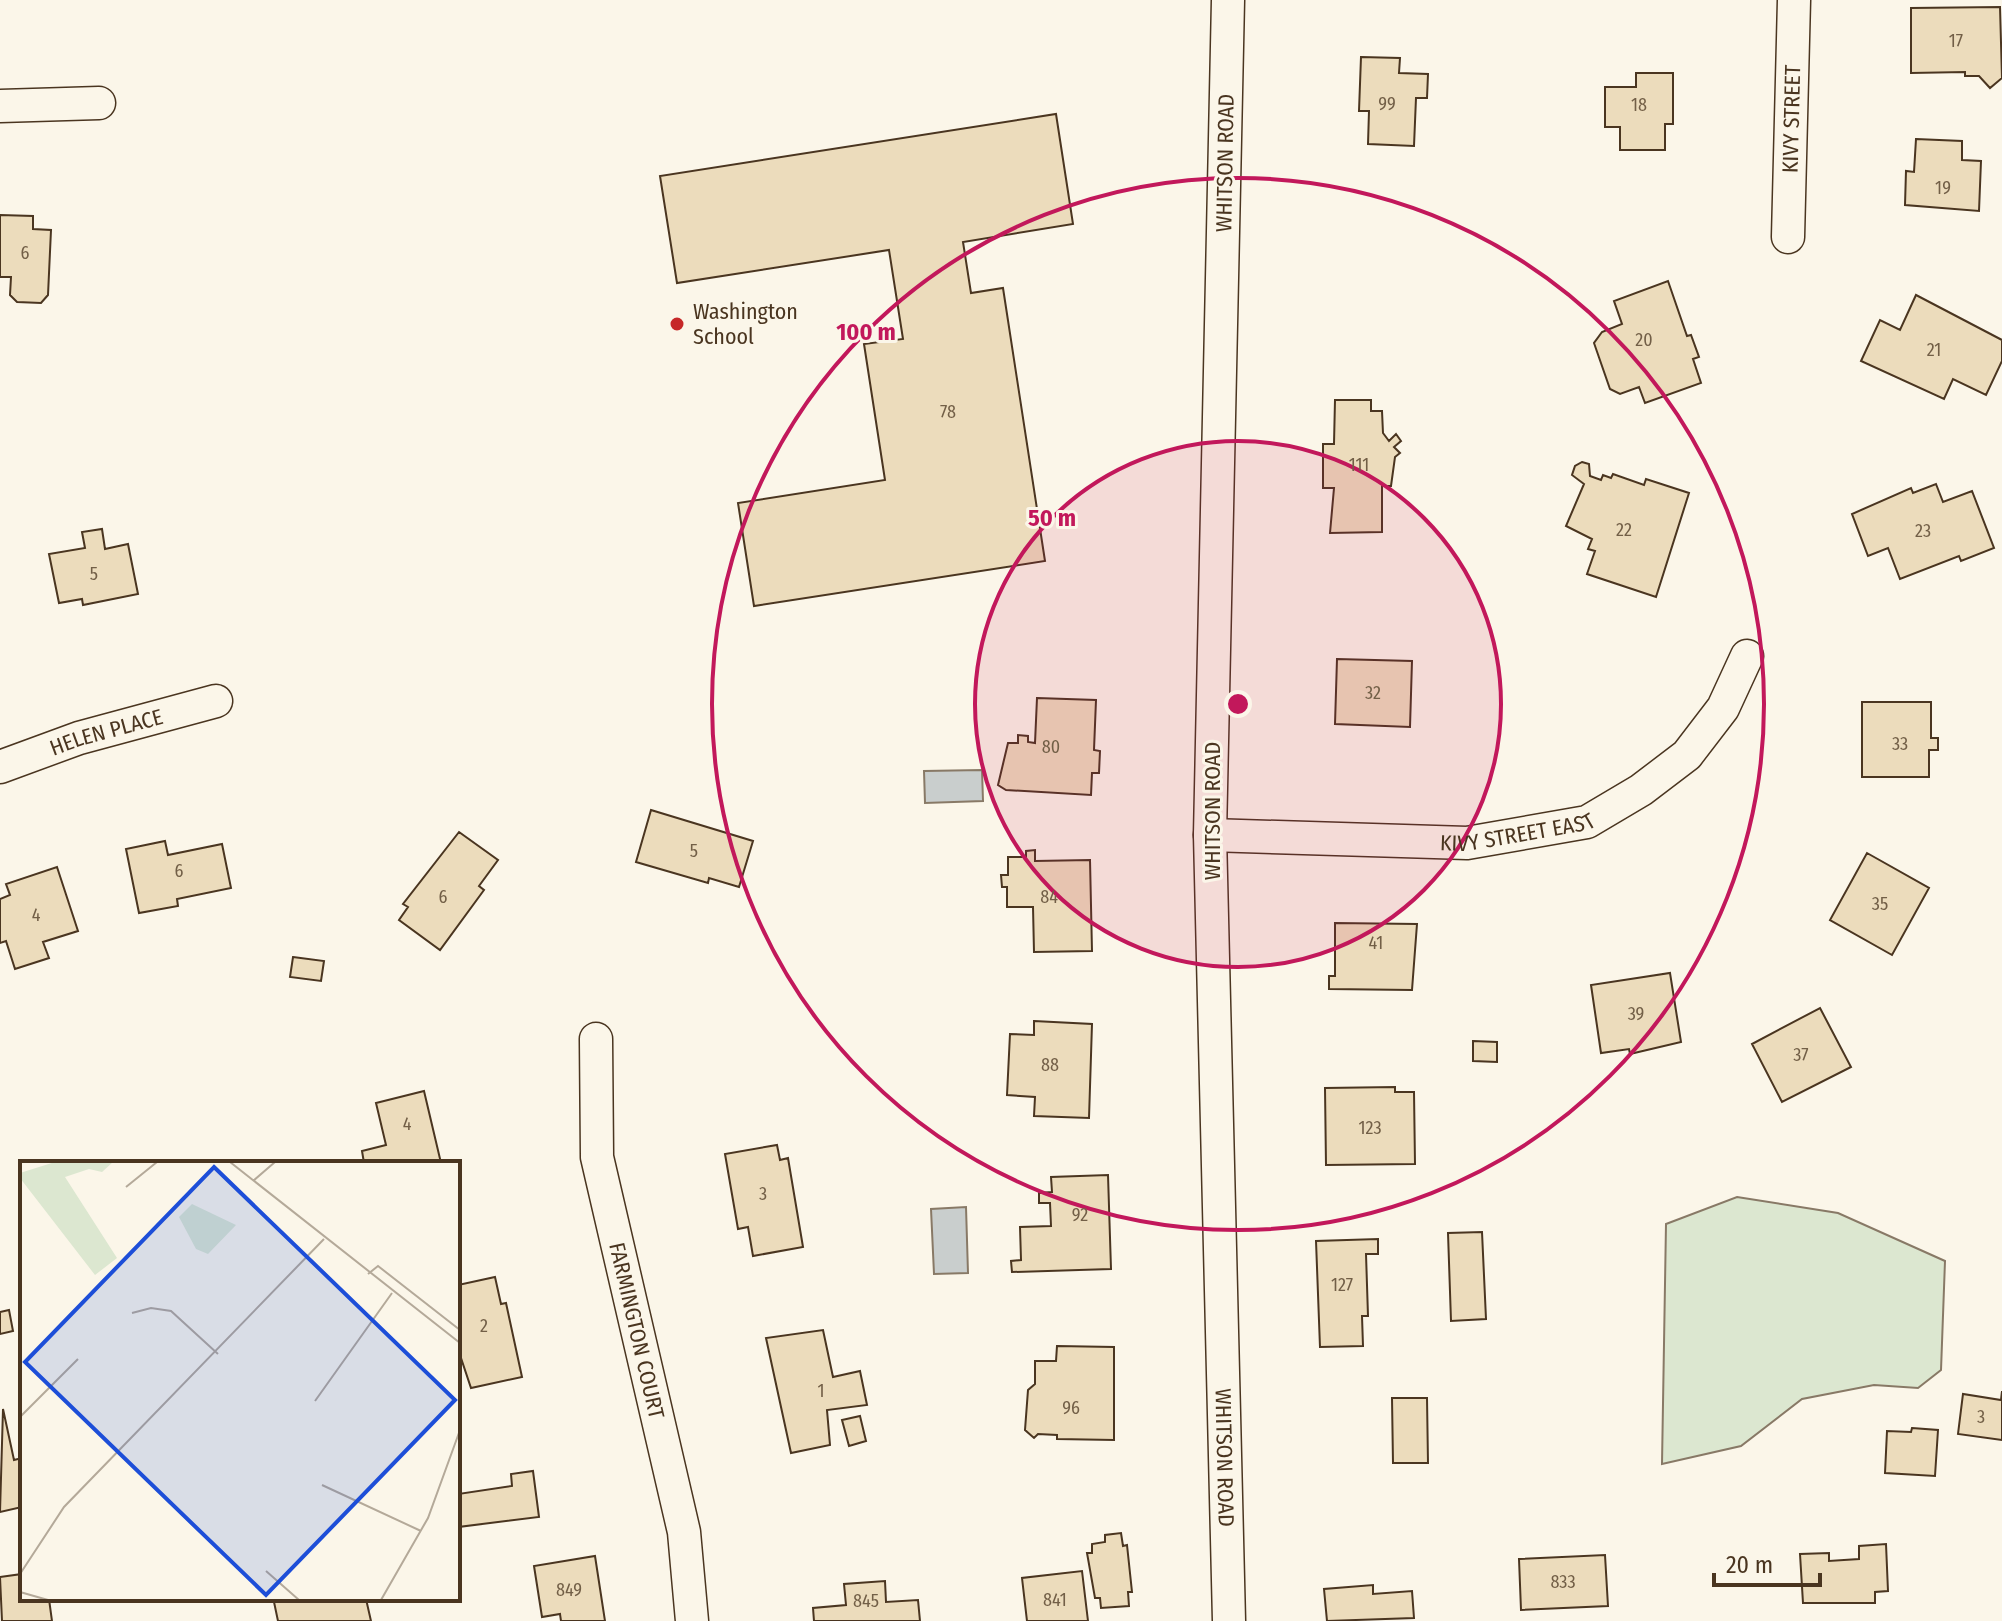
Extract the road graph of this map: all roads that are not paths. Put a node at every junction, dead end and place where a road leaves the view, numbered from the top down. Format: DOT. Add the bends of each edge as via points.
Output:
graph roads {
  1 [pos="1228,0"];
  2 [pos="1794,0"];
  3 [pos="99,103"];
  4 [pos="0,106"];
  5 [pos="1788,237"];
  6 [pos="1747,656"];
  7 [pos="216,701"];
  8 [pos="0,767"];
  9 [pos="1210,835"];
  10 [pos="596,1039"];
  11 [pos="692,1621"];
  12 [pos="1229,1621"];
  1 -- 9 [label="street, WHITSON ROAD"];
  2 -- 5 [label="street, KIVY STREET"];
  3 -- 4 [label="street"];
  6 -- 9 [label="street, KIVY STREET EAST" via="1723,708 1687,755 1587,822 1467,843"];
  7 -- 8 [label="street, HELEN PLACE" via="79,738"];
  9 -- 12 [label="street, WHITSON ROAD"];
  10 -- 11 [label="street, FARMINGTON COURT" via="597,1157 684,1532"];
}
